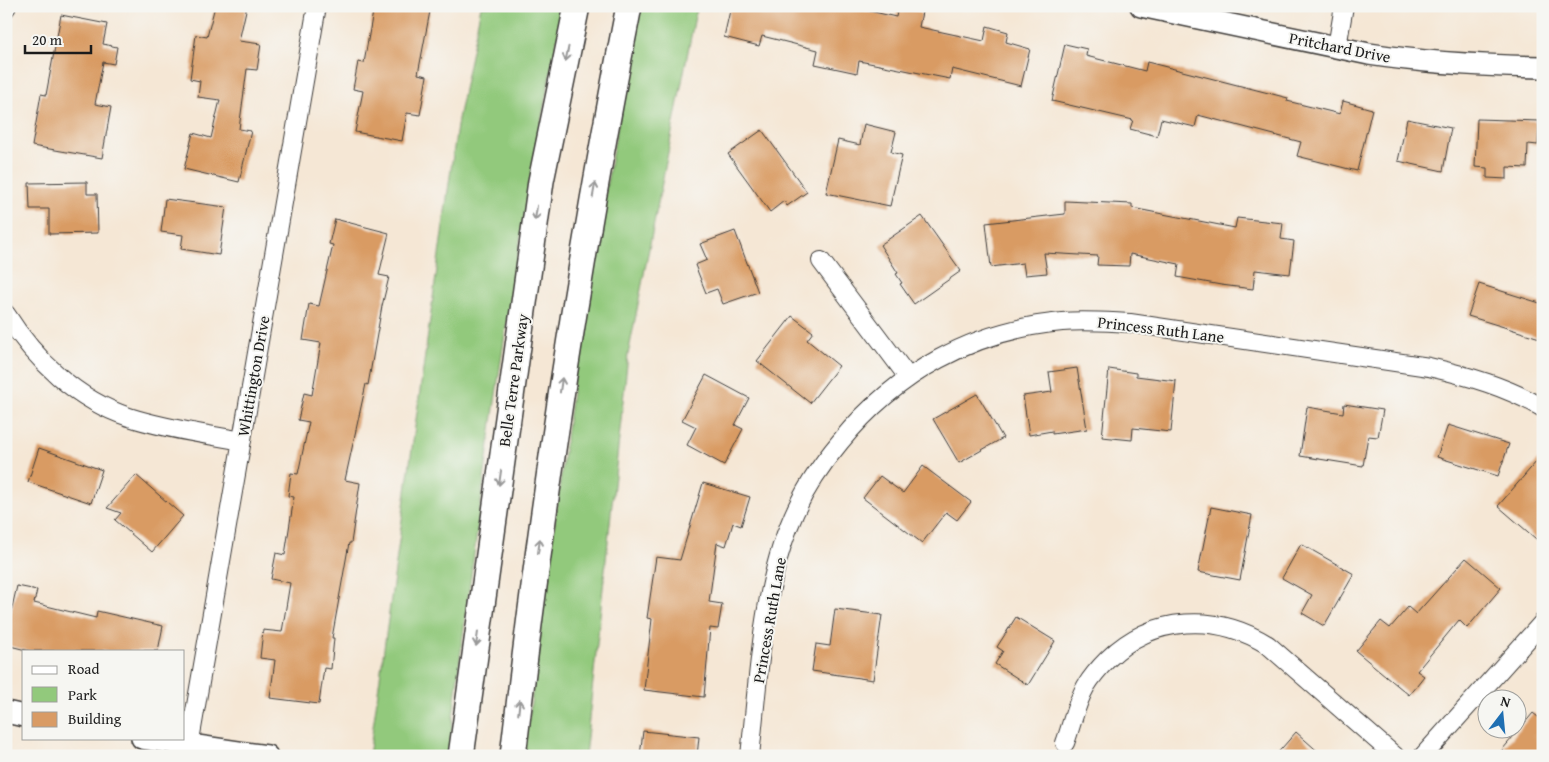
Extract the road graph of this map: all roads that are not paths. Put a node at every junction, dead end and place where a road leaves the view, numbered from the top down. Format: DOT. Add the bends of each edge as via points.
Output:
graph roads {
  1 [pos="317,6"];
  2 [pos="577,6"];
  3 [pos="629,6"];
  4 [pos="1141,6"];
  5 [pos="1344,6"];
  6 [pos="1336,48"];
  7 [pos="1543,67"];
  8 [pos="821,261"];
  9 [pos="6,314"];
  10 [pos="908,377"];
  11 [pos="1543,408"];
  12 [pos="242,441"];
  13 [pos="1543,622"];
  14 [pos="6,712"];
  15 [pos="22,716"];
  16 [pos="154,740"];
  17 [pos="1065,743"];
  18 [pos="189,746"];
  19 [pos="267,756"];
  20 [pos="461,756"];
  21 [pos="513,756"];
  22 [pos="750,756"];
  23 [pos="1395,756"];
  24 [pos="1423,756"];
  1 -- 12 [label="street, Whittington Drive"];
  2 -- 20 [label="main road, Belle Terre Parkway, one-way" via="541,181"];
  21 -- 3 [label="main road, one-way" via="563,375 604,130"];
  4 -- 6 [label="street, Pritchard Drive"];
  5 -- 6 [label="street"];
  6 -- 7 [label="street, Pritchard Drive" via="1421,61"];
  8 -- 10 [label="street"];
  9 -- 12 [label="street" via="25,342 52,371 98,403 142,421"];
  10 -- 11 [label="street, Princess Ruth Lane" via="953,352 997,335 1054,323 1104,321 1429,367 1498,386"];
  10 -- 22 [label="street, Princess Ruth Lane" via="872,406 834,448 810,484 789,526 770,600"];
  12 -- 18 [label="street, Whittington Drive"];
  13 -- 24 [label="street"];
  14 -- 15 [label="street"];
  16 -- 18 [label="street"];
  17 -- 23 [label="street" via="1086,686 1114,653 1154,630 1204,622 1232,628 1268,645"];
  18 -- 19 [label="street"];
}
